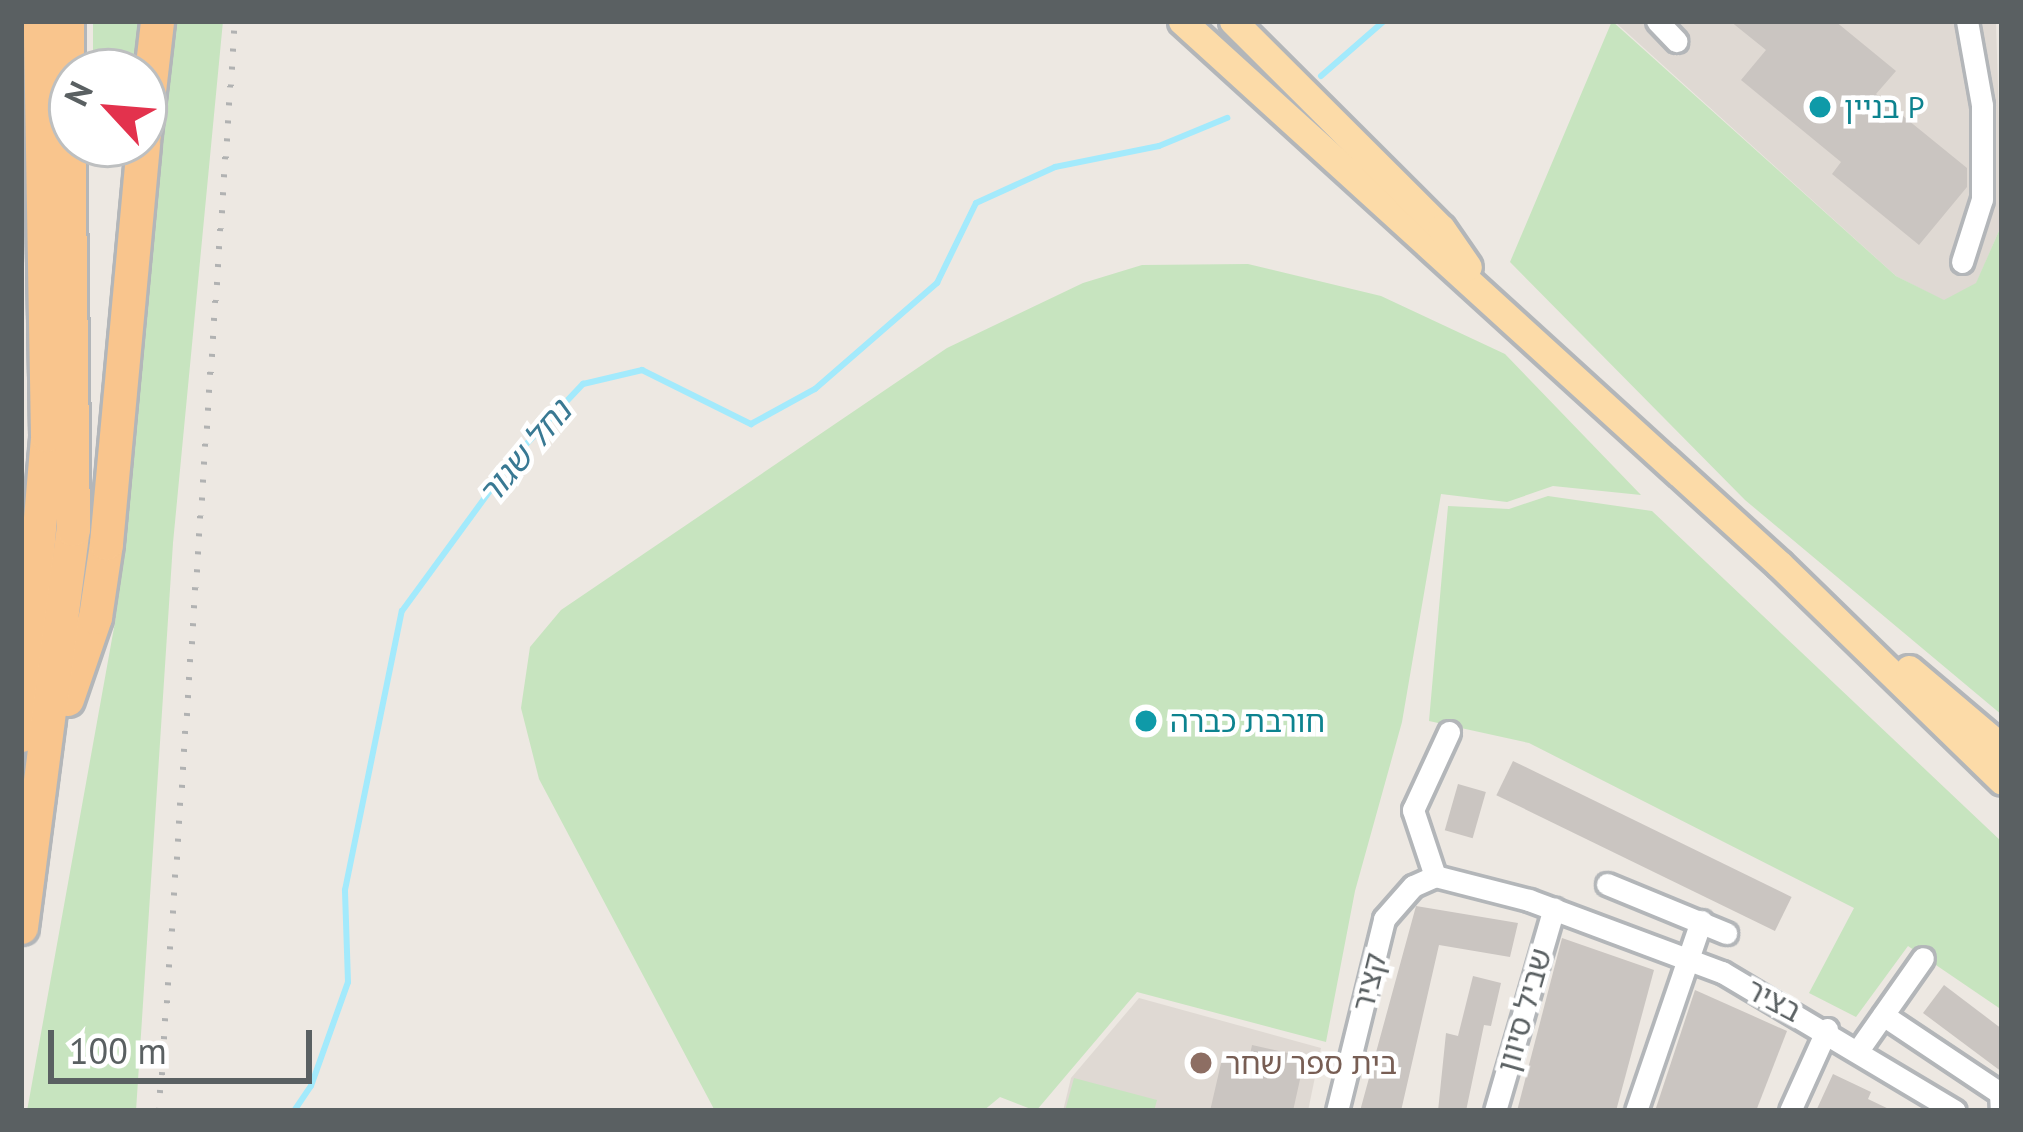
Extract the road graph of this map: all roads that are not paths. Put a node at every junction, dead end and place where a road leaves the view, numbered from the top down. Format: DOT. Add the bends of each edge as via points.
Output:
graph roads {
  1 [pos="40,21"];
  2 [pos="67,21"];
  3 [pos="1182,21"];
  4 [pos="1233,21"];
  5 [pos="1657,21"];
  6 [pos="1966,21"];
  7 [pos="1676,41"];
  8 [pos="141,168"];
  9 [pos="1962,262"];
  10 [pos="1499,309"];
  11 [pos="1779,564"];
  12 [pos="1449,732"];
  13 [pos="21,735"];
  14 [pos="2002,748"];
  15 [pos="46,763"];
  16 [pos="2002,782"];
  17 [pos="1435,876"];
  18 [pos="1607,884"];
  19 [pos="1554,908"];
  20 [pos="1701,921"];
  21 [pos="21,926"];
  22 [pos="1726,933"];
  23 [pos="1685,957"];
  24 [pos="1923,958"];
  25 [pos="1883,1015"];
  26 [pos="1826,1029"];
  27 [pos="1858,1049"];
  28 [pos="2001,1102"];
  29 [pos="1953,1110"];
  30 [pos="1337,1111"];
  31 [pos="1495,1111"];
  32 [pos="1636,1111"];
  33 [pos="1790,1111"];
  1 -- 13 [label="highway" via="47,435"];
  2 -- 15 [label="highway" via="73,530"];
  3 -- 10 [label="main road"];
  4 -- 10 [label="main road" via="1441,228"];
  5 -- 7 [label="street"];
  6 -- 9 [label="street" via="1982,105 1982,200"];
  8 -- 15 [label="highway" via="95,617"];
  10 -- 11 [label="main road"];
  11 -- 14 [label="main road"];
  11 -- 16 [label="main road"];
  12 -- 17 [label="street" via="1413,810"];
  15 -- 21 [label="highway"];
  17 -- 19 [label="street"];
  17 -- 30 [label="street, קציר" via="1412,886 1384,919"];
  18 -- 20 [label="street"];
  19 -- 23 [label="street, בציר"];
  19 -- 31 [label="street, שביל סיוון"];
  20 -- 22 [label="street"];
  20 -- 23 [label="street"];
  23 -- 26 [label="street, בציר"];
  23 -- 32 [label="street"];
  24 -- 25 [label="street"];
  25 -- 27 [label="street"];
  25 -- 28 [label="street"];
  26 -- 27 [label="street, בציר"];
  26 -- 33 [label="street"];
  27 -- 29 [label="street, בציר"];
}
